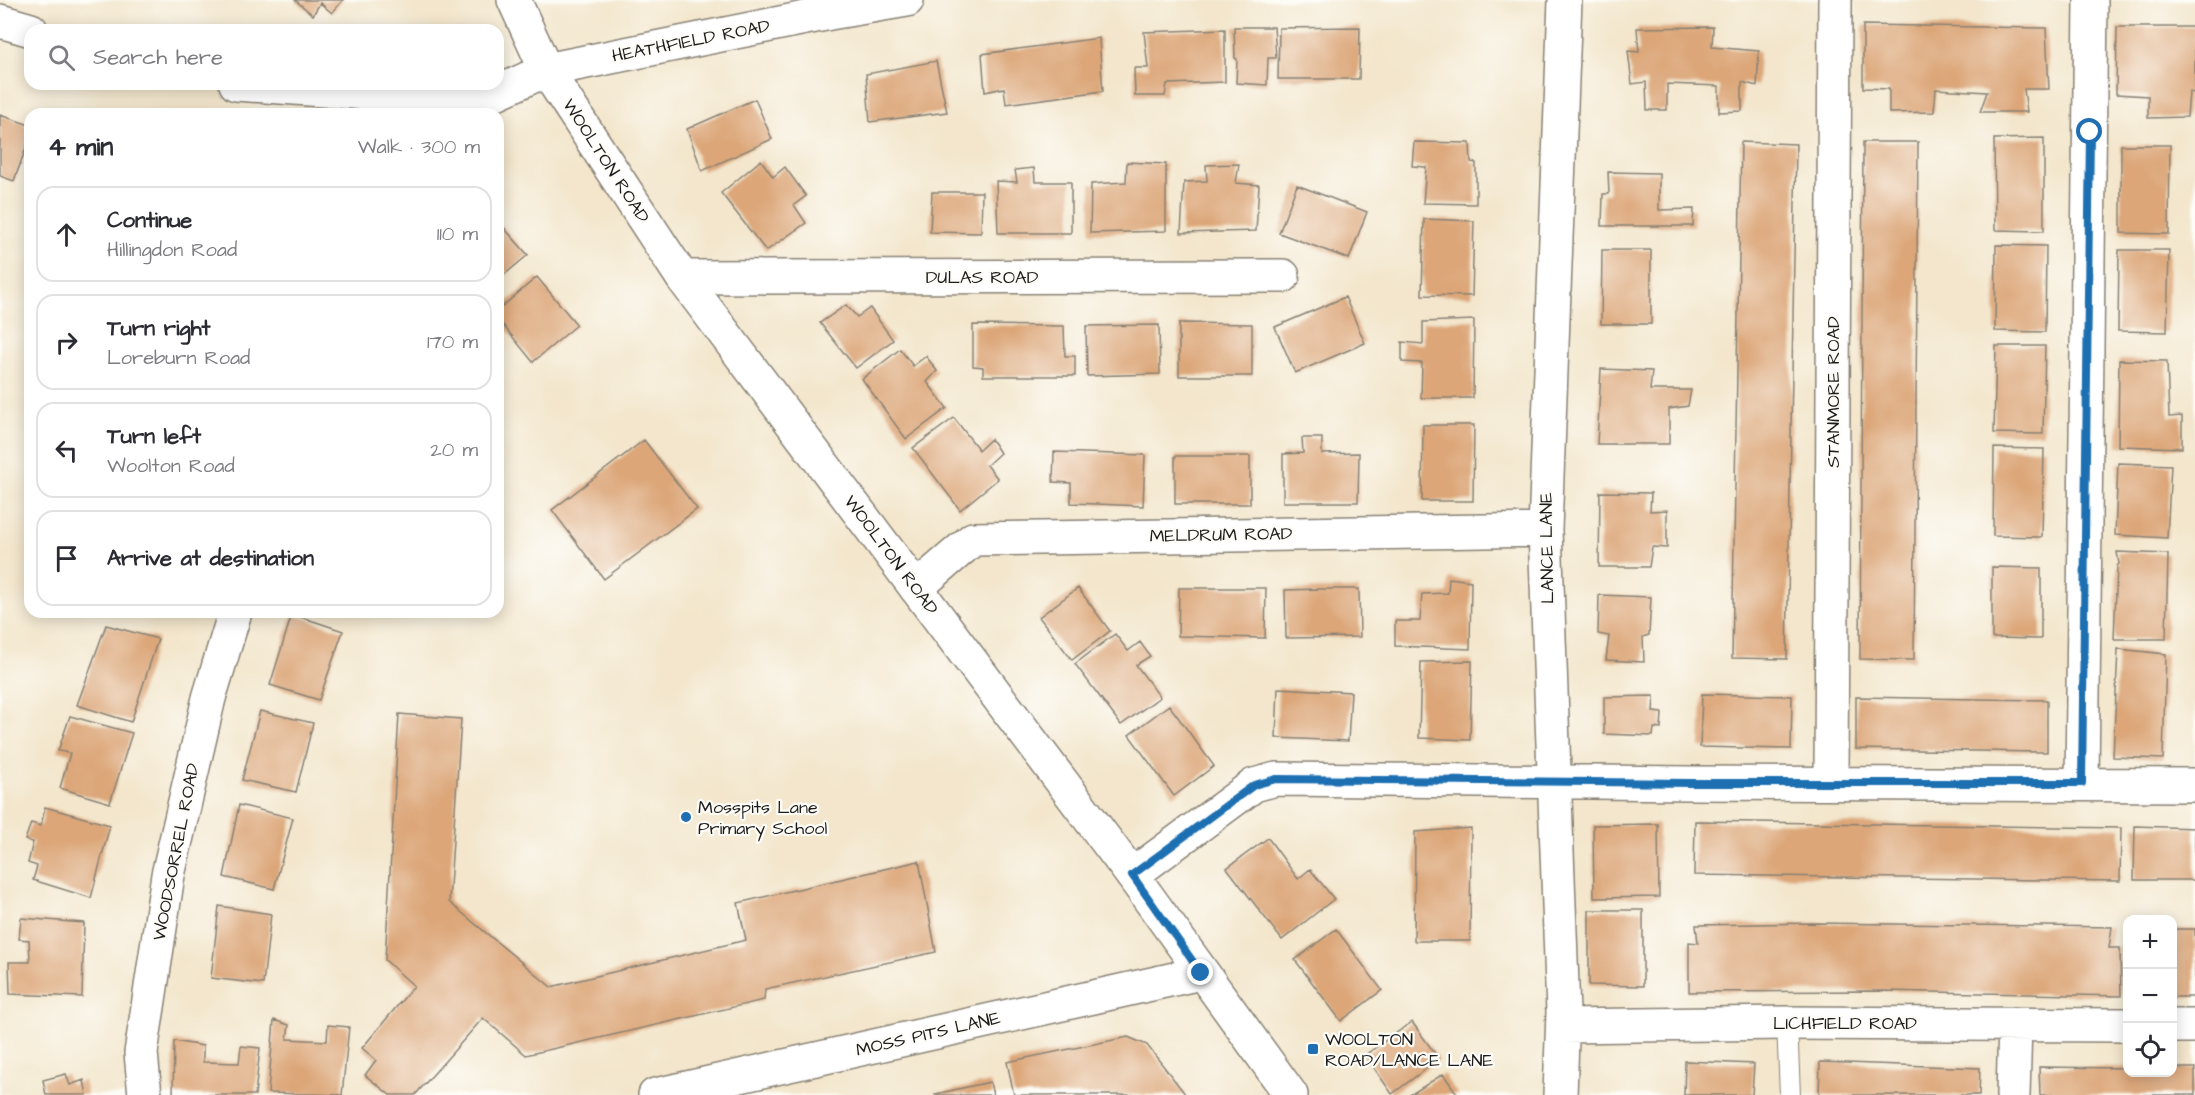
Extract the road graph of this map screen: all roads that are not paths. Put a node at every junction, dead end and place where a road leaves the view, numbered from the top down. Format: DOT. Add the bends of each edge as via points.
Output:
graph roads {
  1 [pos="514,0"];
  2 [pos="907,0"];
  3 [pos="1565,0"];
  4 [pos="1835,0"];
  5 [pos="2091,0"];
  6 [pos="0,21"];
  7 [pos="24,28"];
  8 [pos="546,70"];
  9 [pos="296,90"];
  10 [pos="475,108"];
  11 [pos="1282,276"];
  12 [pos="682,277"];
  13 [pos="1545,530"];
  14 [pos="916,588"];
  15 [pos="233,618"];
  16 [pos="1555,782"];
  17 [pos="1831,783"];
  18 [pos="2082,783"];
  19 [pos="2195,784"];
  20 [pos="1132,875"];
  21 [pos="1201,973"];
  22 [pos="1787,1023"];
  23 [pos="2015,1024"];
  24 [pos="2123,1025"];
  25 [pos="1563,1026"];
  26 [pos="2177,1026"];
  27 [pos="2195,1026"];
  28 [pos="145,1095"];
  29 [pos="656,1095"];
  30 [pos="1291,1095"];
  31 [pos="1560,1095"];
  32 [pos="1790,1095"];
  33 [pos="2013,1095"];
  1 -- 8 [label="street, WOOLTON ROAD"];
  2 -- 8 [label="street, HEATHFIELD ROAD"];
  3 -- 13 [label="street, LANCE LANE"];
  4 -- 17 [label="street, STANMORE ROAD"];
  5 -- 18 [label="street"];
  6 -- 7 [label="street"];
  8 -- 10 [label="street, HEATHFIELD ROAD"];
  8 -- 12 [label="street, WOOLTON ROAD"];
  9 -- 10 [label="street"];
  11 -- 12 [label="street, DULAS ROAD"];
  12 -- 14 [label="street, WOOLTON ROAD"];
  13 -- 14 [label="street, MELDRUM ROAD" via="973,539"];
  13 -- 16 [label="street, LANCE LANE"];
  14 -- 20 [label="street, WOOLTON ROAD"];
  15 -- 28 [label="street, WOODSORREL ROAD" via="209,698 168,875 141,1053"];
  16 -- 17 [label="street"];
  16 -- 20 [label="street" via="1276,779 1254,785"];
  16 -- 25 [label="street, LANCE LANE"];
  17 -- 18 [label="street"];
  18 -- 19 [label="street"];
  20 -- 21 [label="street, WOOLTON ROAD"];
  21 -- 29 [label="street, MOSS PITS LANE"];
  21 -- 30 [label="street, WOOLTON ROAD"];
  22 -- 23 [label="street, LICHFIELD ROAD"];
  22 -- 25 [label="street, LICHFIELD ROAD"];
  22 -- 32 [label="lane"];
  23 -- 24 [label="street, LICHFIELD ROAD"];
  23 -- 33 [label="street"];
  25 -- 31 [label="street, LANCE LANE"];
  26 -- 27 [label="street"];
}
